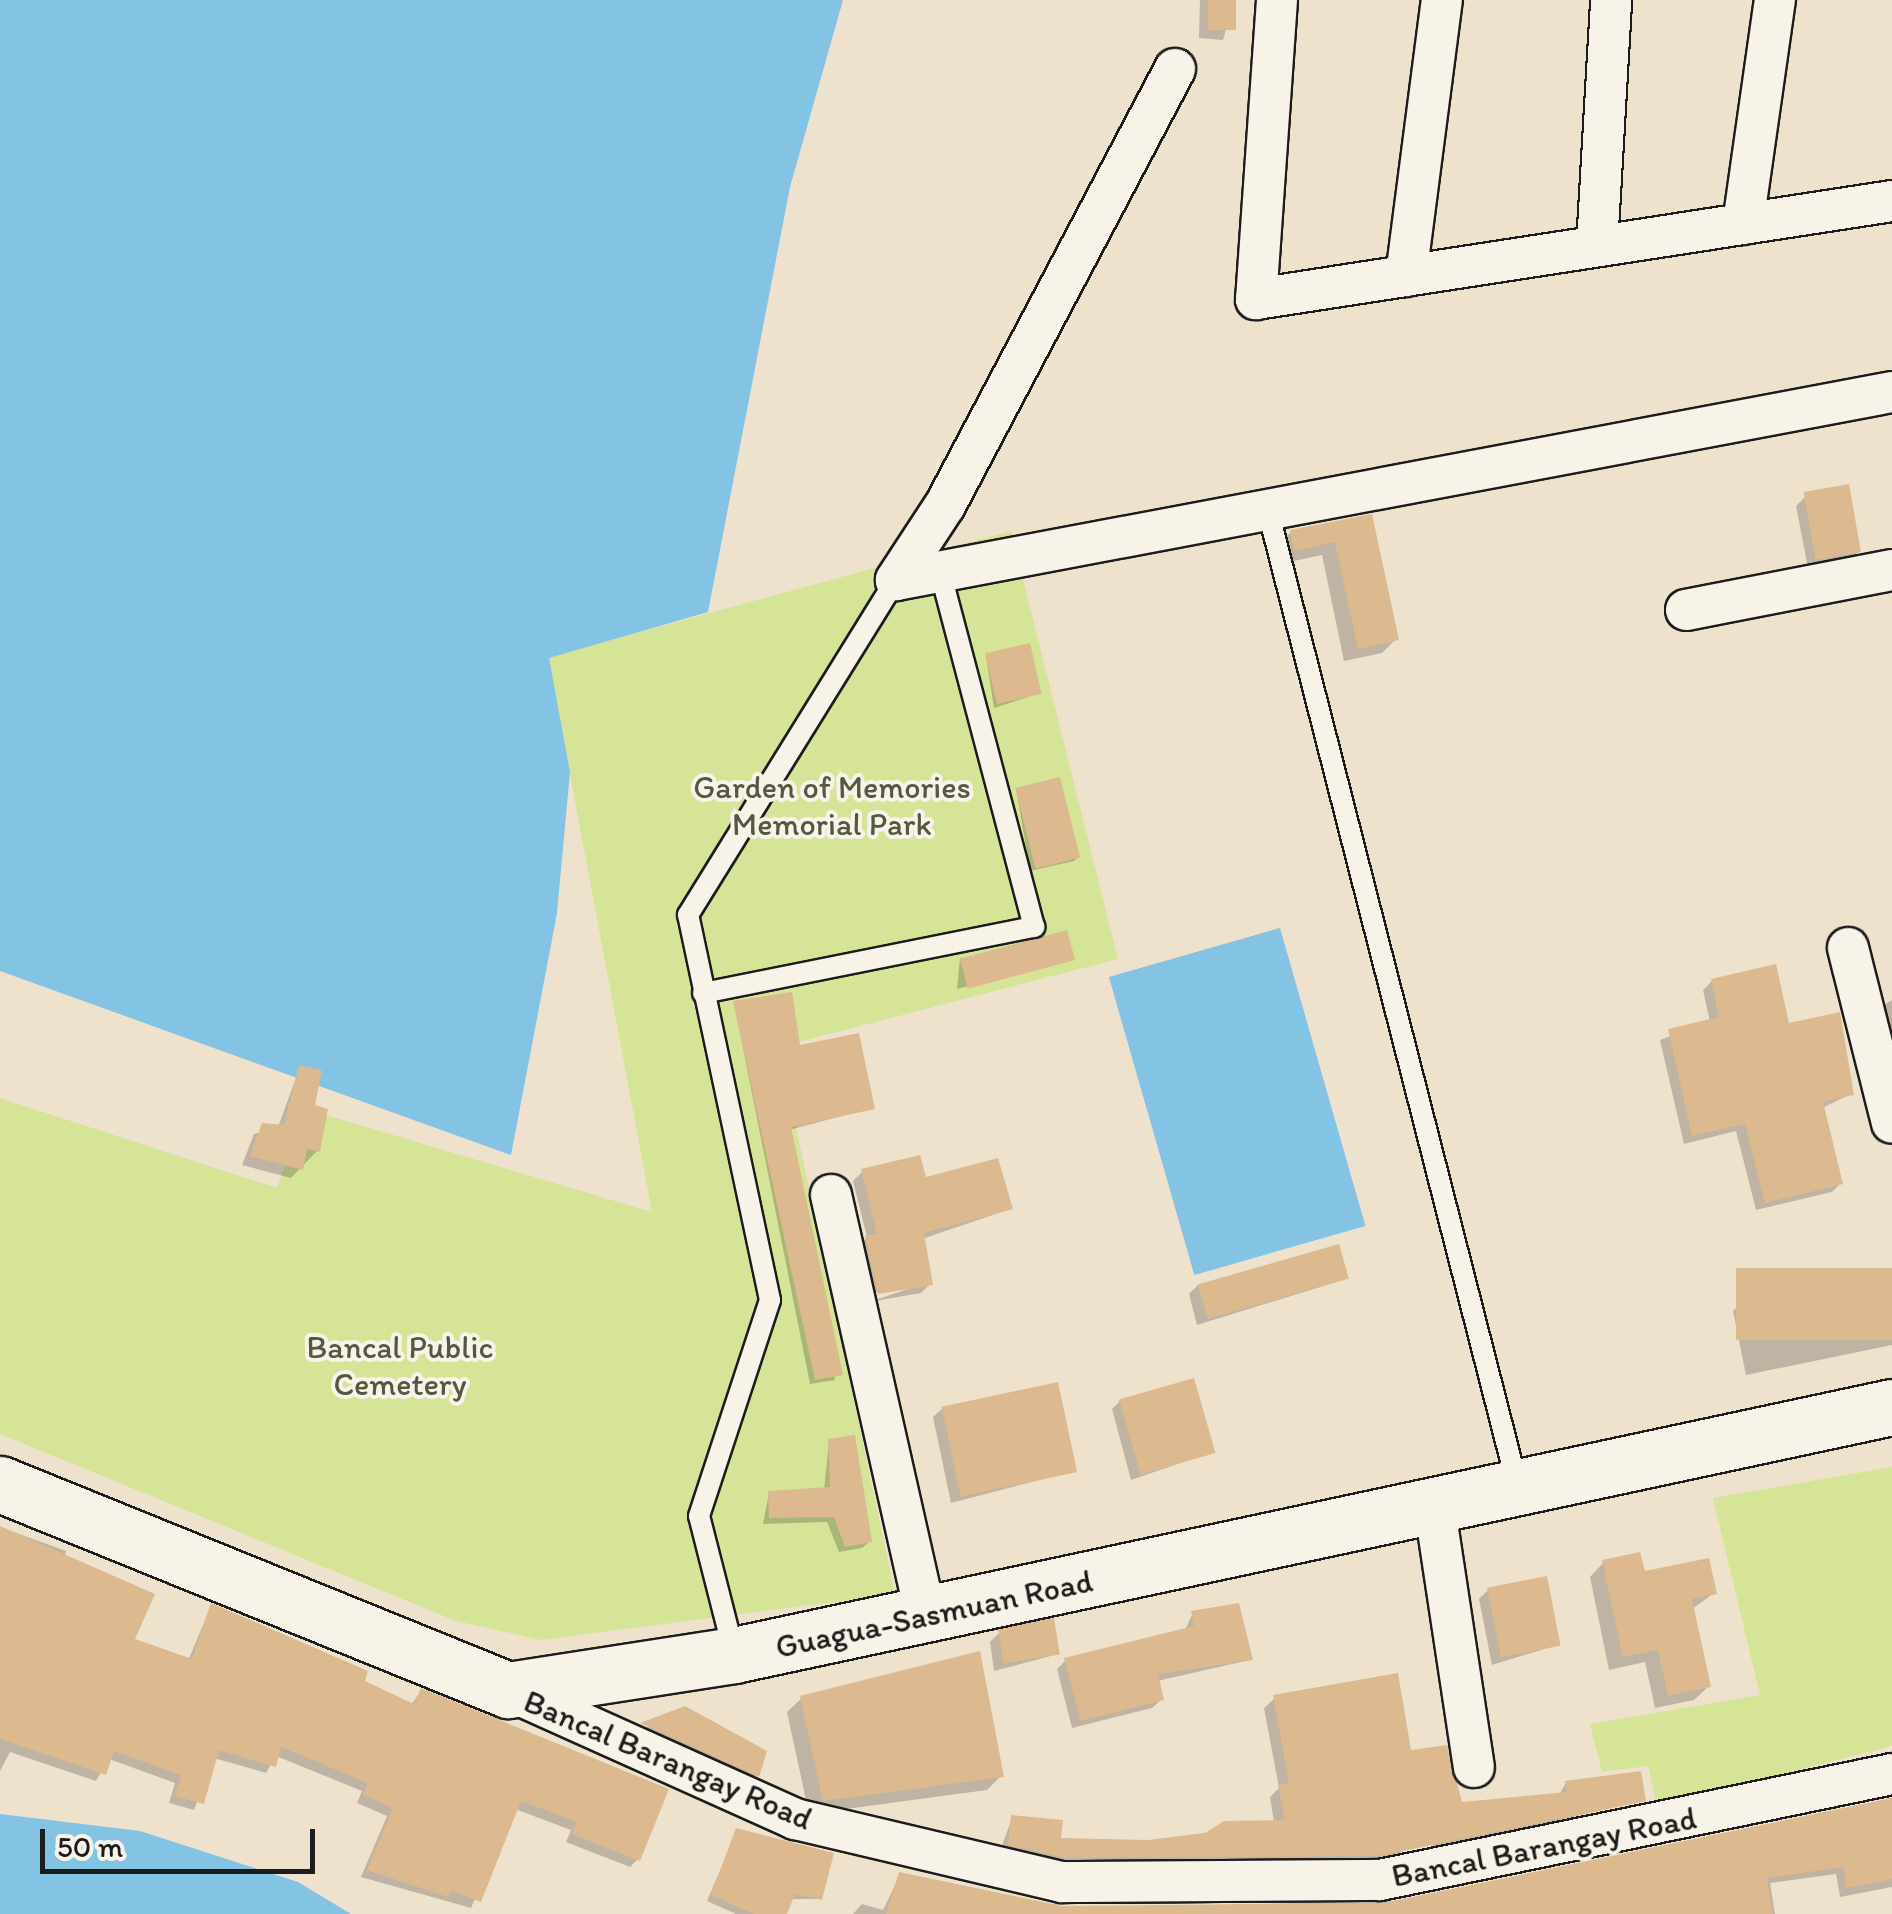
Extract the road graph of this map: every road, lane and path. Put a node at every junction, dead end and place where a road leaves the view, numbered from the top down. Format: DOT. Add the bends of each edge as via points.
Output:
graph roads {
  1 [pos="1277,0"];
  2 [pos="1442,0"];
  3 [pos="1611,0"];
  4 [pos="1775,0"];
  5 [pos="1176,69"];
  6 [pos="1892,201"];
  7 [pos="1743,224"];
  8 [pos="1597,246"];
  9 [pos="1406,276"];
  10 [pos="1892,392"];
  11 [pos="1267,505"];
  12 [pos="1892,570"];
  13 [pos="940,572"];
  14 [pos="896,580"];
  15 [pos="1686,610"];
  16 [pos="1848,948"];
  17 [pos="703,992"];
  18 [pos="1892,1124"];
  19 [pos="831,1195"];
  20 [pos="1892,1407"];
  21 [pos="0,1484"];
  22 [pos="1517,1484"];
  23 [pos="1435,1510"];
  24 [pos="926,1616"];
  25 [pos="734,1655"];
  26 [pos="508,1690"];
  27 [pos="1474,1767"];
  28 [pos="1892,1774"];
  1 -- 9 [label="street" via="1256,299"];
  2 -- 9 [label="street"];
  3 -- 8 [label="street"];
  4 -- 7 [label="street"];
  5 -- 14 [label="street"];
  6 -- 7 [label="street"];
  7 -- 8 [label="street"];
  8 -- 9 [label="street"];
  10 -- 11 [label="street"];
  11 -- 13 [label="street"];
  11 -- 22 [label="lane"];
  12 -- 15 [label="street"];
  13 -- 14 [label="street"];
  13 -- 17 [label="lane" via="1034,927"];
  14 -- 17 [label="lane" via="699,890 688,915"];
  16 -- 18 [label="street"];
  17 -- 25 [label="lane" via="770,1300 699,1516"];
  19 -- 24 [label="street"];
  20 -- 22 [label="main road, Guagua-Sasmuan Road"];
  21 -- 26 [label="main road"];
  22 -- 23 [label="main road, Guagua-Sasmuan Road"];
  23 -- 24 [label="main road, Guagua-Sasmuan Road"];
  23 -- 27 [label="street"];
  24 -- 25 [label="main road, Guagua-Sasmuan Road"];
  25 -- 26 [label="main road, Guagua-Sasmuan Road"];
  26 -- 28 [label="street, Bancal Barangay Road" via="795,1819 1062,1882 1380,1880"];
}
